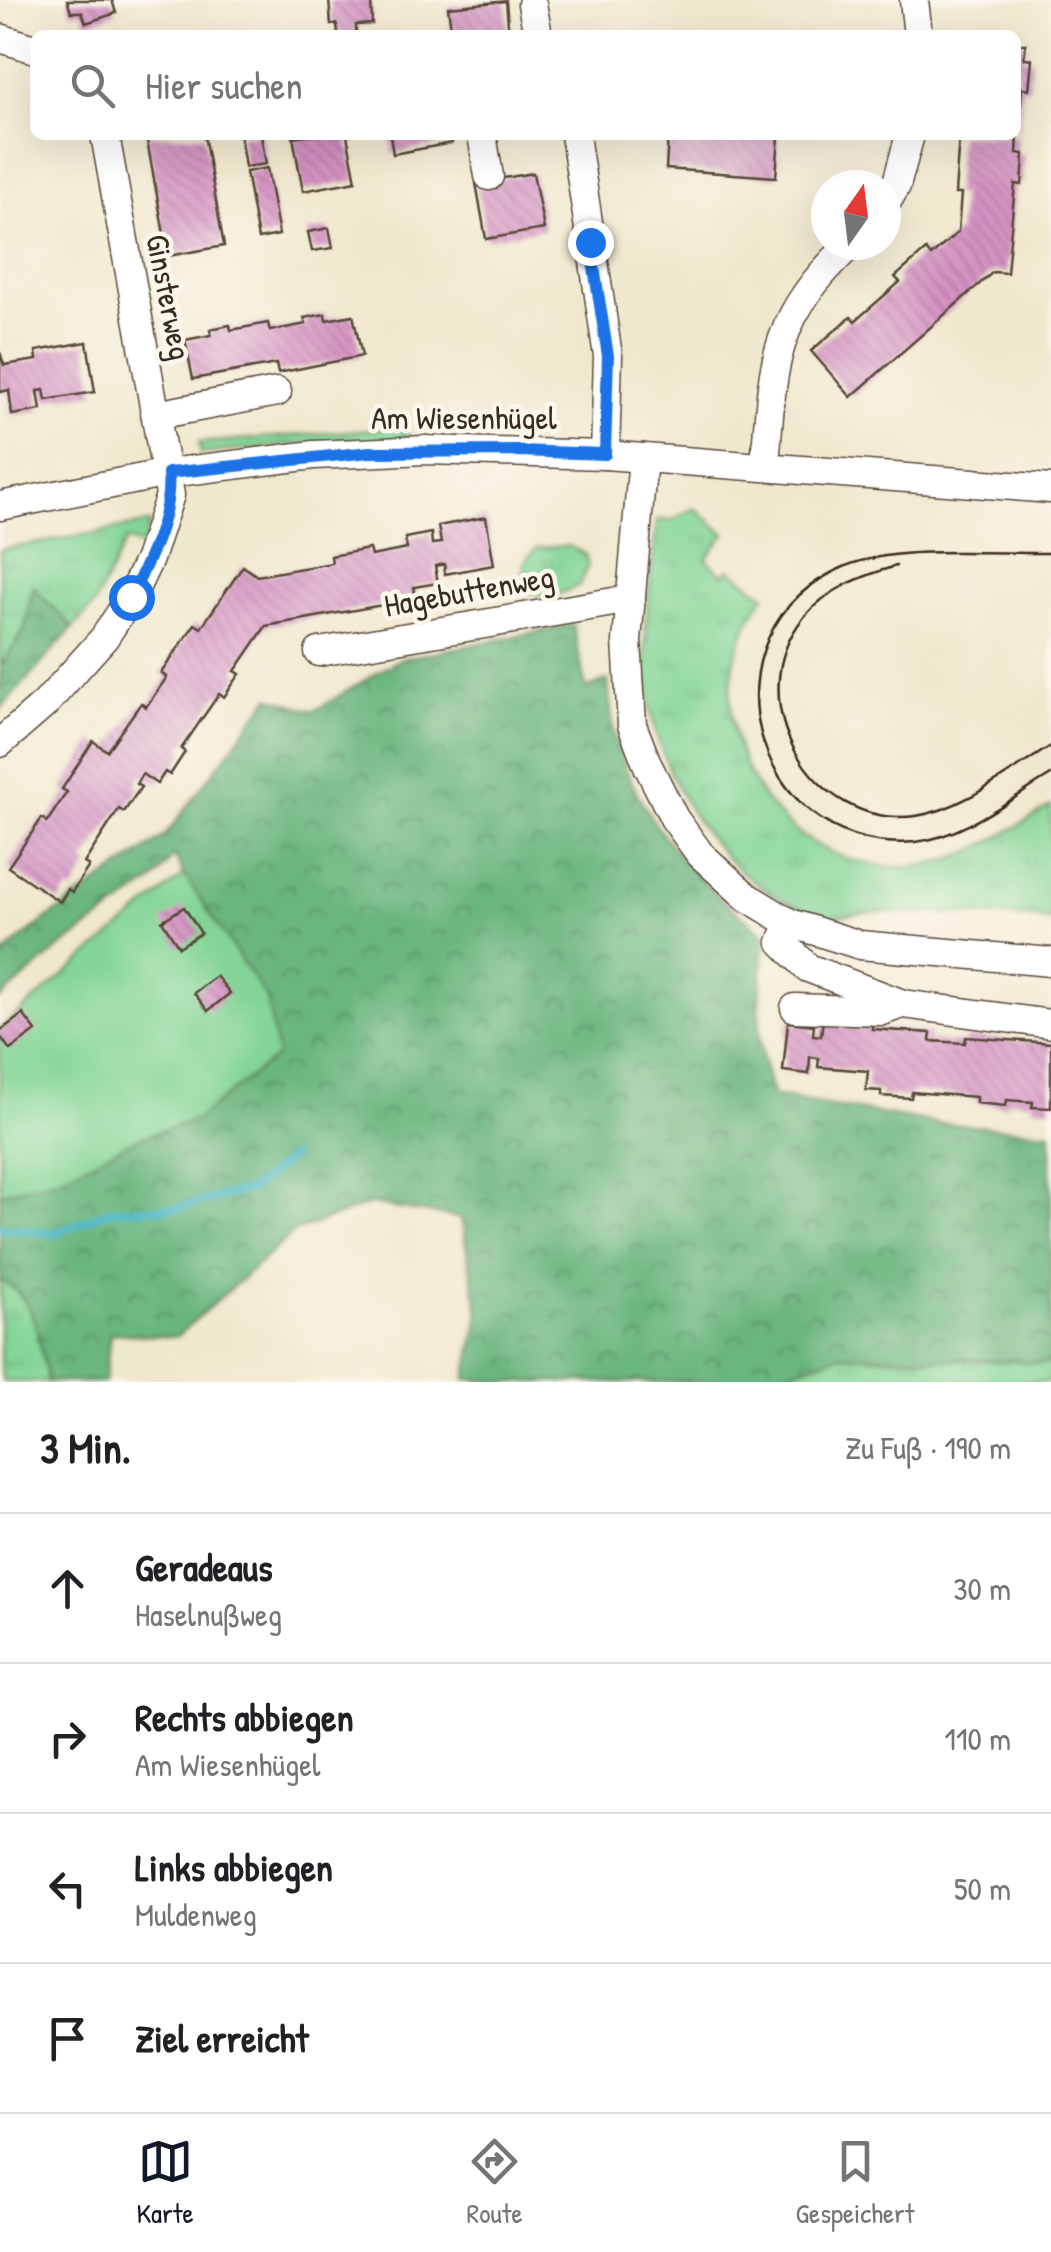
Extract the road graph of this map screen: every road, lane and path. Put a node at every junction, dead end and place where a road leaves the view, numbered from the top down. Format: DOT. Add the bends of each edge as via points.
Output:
graph roads {
  1 [pos="914,0"];
  2 [pos="532,4"];
  3 [pos="537,30"];
  4 [pos="917,30"];
  5 [pos="0,38"];
  6 [pos="30,47"];
  7 [pos="106,140"];
  8 [pos="483,140"];
  9 [pos="576,140"];
  10 [pos="909,140"];
  11 [pos="900,170"];
  12 [pos="490,176"];
  13 [pos="835,260"];
  14 [pos="278,392"];
  15 [pos="156,415"];
  16 [pos="605,454"];
  17 [pos="643,458"];
  18 [pos="766,466"];
  19 [pos="168,473"];
  20 [pos="1051,489"];
  21 [pos="0,506"];
  22 [pos="631,599"];
  23 [pos="319,652"];
  24 [pos="0,743"];
  25 [pos="790,923"];
  26 [pos="1051,962"];
  27 [pos="903,1004"];
  28 [pos="795,1008"];
  29 [pos="1051,1024"];
  1 -- 4 [label="street"];
  2 -- 3 [label="street"];
  5 -- 6 [label="street"];
  7 -- 15 [label="street, Ginsterweg"];
  8 -- 12 [label="street"];
  9 -- 16 [label="street" via="608,356"];
  10 -- 11 [label="street"];
  13 -- 18 [label="street" via="786,324 777,352"];
  14 -- 15 [label="street"];
  15 -- 19 [label="street, Ginsterweg"];
  16 -- 17 [label="street, Am Wiesenhügel"];
  16 -- 19 [label="street, Am Wiesenhügel" via="370,452"];
  17 -- 18 [label="street, Am Wiesenhügel"];
  17 -- 22 [label="street"];
  18 -- 20 [label="street, Am Wiesenhügel"];
  19 -- 21 [label="street, Am Wiesenhügel"];
  19 -- 24 [label="street, Ginsterweg" via="164,515 131,597 76,672"];
  22 -- 23 [label="street, Hagebuttenweg"];
  22 -- 25 [label="street" via="626,641 632,725 648,766 700,854 747,897"];
  25 -- 26 [label="street" via="860,945"];
  25 -- 27 [label="street" via="782,942 808,968"];
  27 -- 28 [label="street" via="882,1011"];
  27 -- 29 [label="street"];
}
